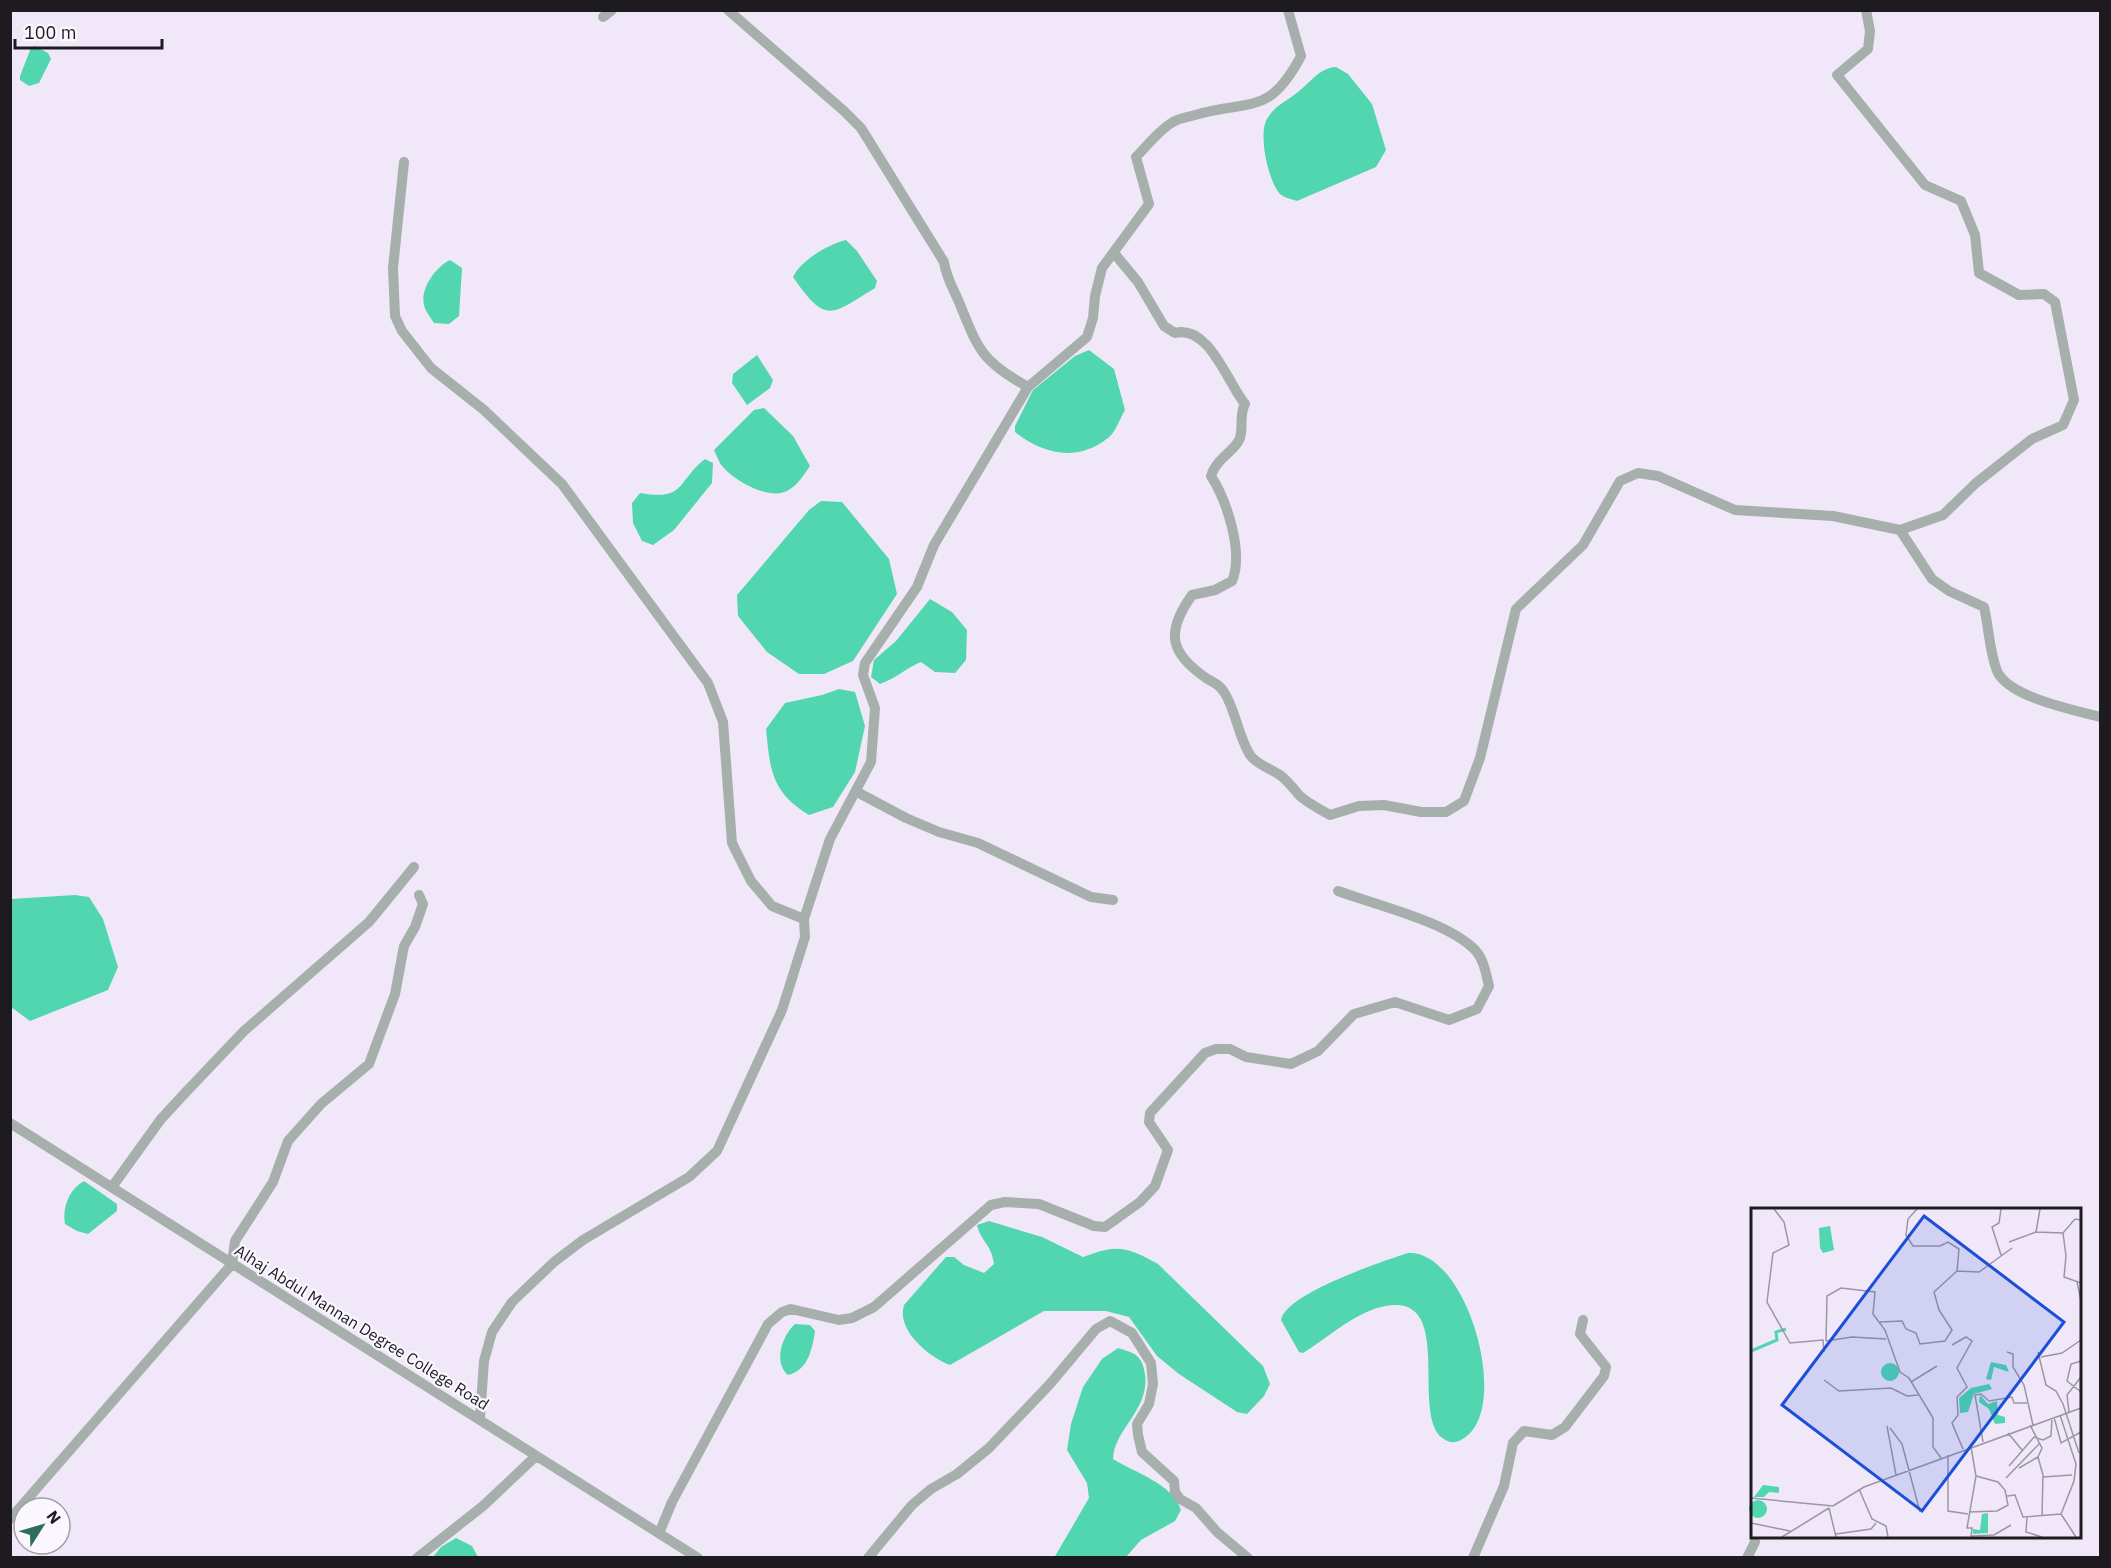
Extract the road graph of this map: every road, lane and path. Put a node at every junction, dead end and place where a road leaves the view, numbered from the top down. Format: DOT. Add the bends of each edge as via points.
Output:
graph roads {
  1 [pos="728,10"];
  2 [pos="1288,10"];
  3 [pos="1866,10"];
  4 [pos="404,162"];
  5 [pos="1114,253"];
  6 [pos="1028,387"];
  7 [pos="1900,530"];
  8 [pos="2100,717"];
  9 [pos="857,792"];
  10 [pos="414,867"];
  11 [pos="1338,891"];
  12 [pos="419,895"];
  13 [pos="1113,900"];
  14 [pos="804,920"];
  15 [pos="10,1123"];
  16 [pos="112,1187"];
  17 [pos="232,1264"];
  18 [pos="1583,1320"];
  19 [pos="480,1418"];
  20 [pos="536,1456"];
  21 [pos="10,1519"];
  22 [pos="660,1531"];
  23 [pos="1755,1542"];
  24 [pos="417,1557"];
  25 [pos="698,1557"];
  26 [pos="868,1557"];
  27 [pos="1248,1557"];
  28 [pos="1473,1557"];
  29 [pos="1747,1557"];
  1 -- 6 [label="street" via="861,129 944,262 946,277 978,349 990,362"];
  2 -- 5 [label="street" via="1301,56 1284,83 1271,97 1247,106 1173,122 1136,157 1149,204"];
  3 -- 7 [label="street" via="1868,49 1837,75 1925,185 1961,201 1975,235 1979,273 2019,295 2044,294 2055,302 2074,400 2063,425 2032,439 1943,515"];
  4 -- 14 [label="street" via="393,268 395,316 402,331 431,368 510,433 562,484 708,683 723,722 732,843 751,881 772,906"];
  5 -- 6 [label="street" via="1102,268 1087,337"];
  5 -- 7 [label="street" via="1138,282 1164,326 1175,333 1190,333 1212,351 1245,404 1239,441 1211,476 1225,500 1236,572 1232,581 1215,590 1192,595 1176,632 1176,648 1180,657 1220,685 1251,757 1330,815 1359,806 1384,805 1420,813 1446,812 1464,801 1480,758 1515,609 1583,546 1620,481 1638,473 1658,476 1735,510 1833,516"];
  6 -- 9 [label="street" via="934,545 917,587 865,663 863,675 875,708 871,762"];
  7 -- 8 [label="street" via="1932,579 1984,606 1992,657 2007,686"];
  9 -- 13 [label="street" via="906,818 978,843 1091,897"];
  9 -- 14 [label="street" via="831,838"];
  10 -- 16 [label="street" via="369,922 244,1031 186,1092 161,1119"];
  11 -- 22 [label="street" via="1442,928 1476,950 1490,986 1477,1008 1449,1020 1395,1002 1354,1014 1318,1050 1291,1064 1246,1057 1230,1049 1205,1053 1150,1113 1149,1122 1168,1150 1155,1186 1122,1218 1105,1227 1094,1226 1039,1204 991,1205 874,1306 852,1318 839,1320 800,1310 782,1312 758,1339"];
  12 -- 17 [label="street" via="423,904 404,946 395,994 369,1064 309,1116 288,1141 273,1182 235,1241"];
  14 -- 19 [label="street" via="805,937 776,1025 717,1151 689,1177 554,1262 512,1302 492,1332 484,1361"];
  15 -- 16 [label="street, Alhaj Abdul Mannan Degree College Road"];
  16 -- 17 [label="street, Alhaj Abdul Mannan Degree College Road"];
  17 -- 19 [label="street, Alhaj Abdul Mannan Degree College Road"];
  17 -- 21 [label="street"];
  18 -- 28 [label="street" via="1580,1334 1606,1367 1604,1376 1565,1427 1552,1435 1524,1431 1513,1443 1504,1486"];
  19 -- 20 [label="street, Alhaj Abdul Mannan Degree College Road"];
  20 -- 22 [label="street, Alhaj Abdul Mannan Degree College Road"];
  20 -- 24 [label="street" via="483,1506"];
  22 -- 25 [label="street, Alhaj Abdul Mannan Degree College Road"];
  23 -- 29 [label="street"];
  26 -- 27 [label="street" via="912,1505 988,1448 1096,1329 1110,1321 1132,1333 1151,1363 1153,1384 1149,1404 1137,1424 1142,1452 1174,1481 1180,1499 1196,1508 1217,1532"];
}
